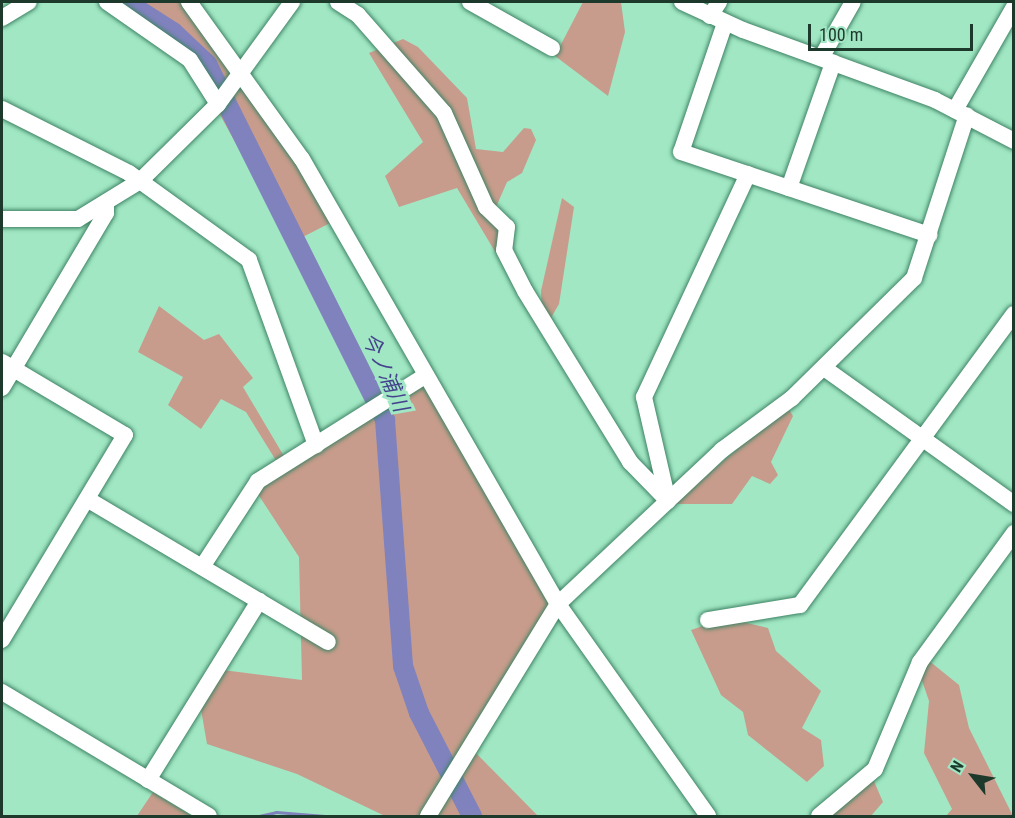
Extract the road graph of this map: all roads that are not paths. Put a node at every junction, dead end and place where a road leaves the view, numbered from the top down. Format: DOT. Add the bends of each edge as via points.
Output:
graph roads {
  1 [pos="29,2"];
  2 [pos="107,2"];
  3 [pos="189,2"];
  4 [pos="292,2"];
  5 [pos="338,2"];
  6 [pos="470,2"];
  7 [pos="682,2"];
  8 [pos="853,2"];
  9 [pos="1014,7"];
  10 [pos="718,13"];
  11 [pos="2,18"];
  12 [pos="552,48"];
  13 [pos="827,60"];
  14 [pos="241,74"];
  15 [pos="218,104"];
  16 [pos="2,109"];
  17 [pos="961,112"];
  18 [pos="1014,141"];
  19 [pos="748,174"];
  20 [pos="140,181"];
  21 [pos="789,188"];
  22 [pos="106,204"];
  23 [pos="2,219"];
  24 [pos="929,235"];
  25 [pos="1014,314"];
  26 [pos="7,365"];
  27 [pos="824,368"];
  28 [pos="425,376"];
  29 [pos="2,388"];
  30 [pos="925,440"];
  31 [pos="316,445"];
  32 [pos="87,499"];
  33 [pos="668,501"];
  34 [pos="1014,504"];
  35 [pos="1014,533"];
  36 [pos="202,567"];
  37 [pos="259,601"];
  38 [pos="558,604"];
  39 [pos="708,620"];
  40 [pos="2,640"];
  41 [pos="328,642"];
  42 [pos="2,692"];
  43 [pos="148,780"];
  44 [pos="209,816"];
  45 [pos="428,816"];
  46 [pos="708,816"];
  47 [pos="819,816"];
  1 -- 11 [label="street"];
  2 -- 15 [label="street" via="190,60"];
  3 -- 14 [label="street"];
  4 -- 14 [label="street"];
  5 -- 33 [label="street" via="358,15 444,113 486,207 507,227 504,250 525,291 630,462"];
  6 -- 12 [label="street"];
  7 -- 10 [label="street"];
  8 -- 13 [label="street"];
  9 -- 17 [label="street"];
  10 -- 13 [label="street"];
  10 -- 19 [label="street" via="681,152"];
  13 -- 17 [label="street"];
  13 -- 21 [label="street"];
  14 -- 15 [label="street"];
  14 -- 28 [label="street" via="302,159"];
  15 -- 20 [label="street"];
  16 -- 20 [label="street"];
  17 -- 18 [label="street"];
  17 -- 24 [label="street"];
  19 -- 21 [label="street"];
  19 -- 33 [label="street" via="644,398"];
  20 -- 22 [label="street"];
  20 -- 31 [label="street" via="249,260"];
  21 -- 24 [label="street"];
  22 -- 23 [label="street" via="65,222"];
  22 -- 26 [label="street" via="106,213"];
  24 -- 27 [label="street" via="914,278"];
  25 -- 30 [label="street"];
  26 -- 29 [label="street"];
  26 -- 32 [label="street" via="125,435"];
  27 -- 30 [label="street"];
  27 -- 33 [label="street"];
  28 -- 31 [label="street"];
  28 -- 38 [label="street"];
  30 -- 34 [label="street"];
  30 -- 39 [label="street" via="800,605"];
  31 -- 36 [label="street" via="258,481"];
  32 -- 36 [label="street"];
  32 -- 40 [label="street"];
  33 -- 38 [label="street"];
  35 -- 47 [label="street" via="920,662 874,769"];
  36 -- 37 [label="street"];
  37 -- 41 [label="street"];
  37 -- 43 [label="street"];
  38 -- 45 [label="street"];
  38 -- 46 [label="street"];
  42 -- 43 [label="street"];
  43 -- 44 [label="street"];
}
